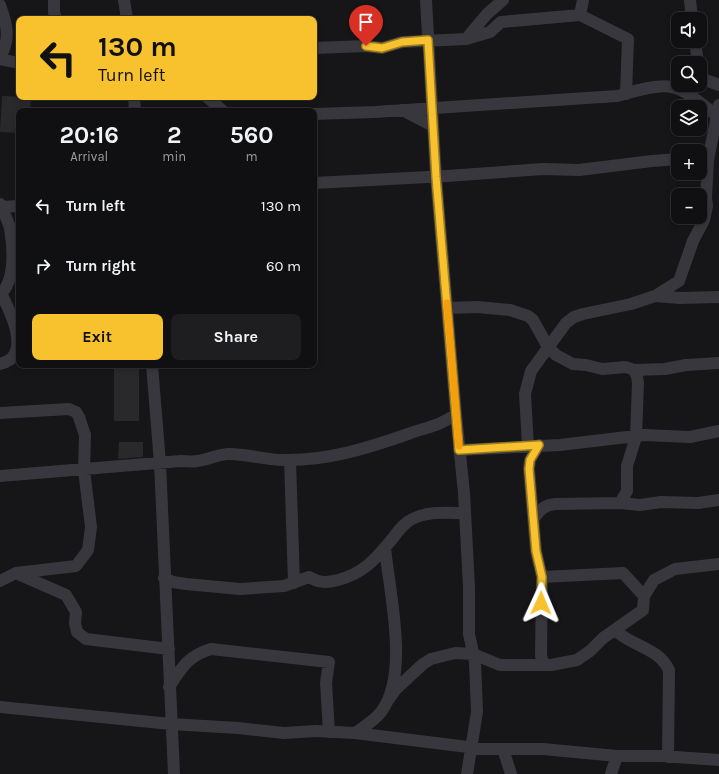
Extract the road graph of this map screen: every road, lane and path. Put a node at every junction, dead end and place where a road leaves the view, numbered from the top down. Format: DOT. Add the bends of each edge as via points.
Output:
graph roads {
  1 [pos="54,0"];
  2 [pos="124,0"];
  3 [pos="426,0"];
  4 [pos="503,0"];
  5 [pos="583,0"];
  6 [pos="690,0"];
  7 [pos="1,10"];
  8 [pos="691,12"];
  9 [pos="580,15"];
  10 [pos="55,16"];
  11 [pos="127,16"];
  12 [pos="466,39"];
  13 [pos="428,40"];
  14 [pos="317,48"];
  15 [pos="0,58"];
  16 [pos="16,62"];
  17 [pos="707,81"];
  18 [pos="719,85"];
  19 [pos="626,94"];
  20 [pos="210,100"];
  21 [pos="219,108"];
  22 [pos="432,108"];
  23 [pos="402,110"];
  24 [pos="718,110"];
  25 [pos="317,114"];
  26 [pos="433,126"];
  27 [pos="671,159"];
  28 [pos="709,160"];
  29 [pos="436,177"];
  30 [pos="317,183"];
  31 [pos="0,206"];
  32 [pos="16,206"];
  33 [pos="15,275"];
  34 [pos="1,294"];
  35 [pos="655,296"];
  36 [pos="719,297"];
  37 [pos="448,308"];
  38 [pos="16,335"];
  39 [pos="548,347"];
  40 [pos="16,351"];
  41 [pos="719,363"];
  42 [pos="0,364"];
  43 [pos="152,368"];
  44 [pos="634,370"];
  45 [pos="0,413"];
  46 [pos="456,414"];
  47 [pos="719,431"];
  48 [pos="636,437"];
  49 [pos="533,445"];
  50 [pos="459,450"];
  51 [pos="290,460"];
  52 [pos="160,463"];
  53 [pos="84,470"];
  54 [pos="0,476"];
  55 [pos="719,500"];
  56 [pos="620,503"];
  57 [pos="464,513"];
  58 [pos="534,518"];
  59 [pos="385,547"];
  60 [pos="719,564"];
  61 [pos="16,573"];
  62 [pos="542,577"];
  63 [pos="164,578"];
  64 [pos="0,581"];
  65 [pos="294,583"];
  66 [pos="644,596"];
  67 [pos="614,630"];
  68 [pos="168,649"];
  69 [pos="473,654"];
  70 [pos="544,665"];
  71 [pos="169,687"];
  72 [pos="389,699"];
  73 [pos="0,707"];
  74 [pos="171,724"];
  75 [pos="329,732"];
  76 [pos="355,733"];
  77 [pos="471,748"];
  78 [pos="503,749"];
  79 [pos="617,756"];
  80 [pos="668,757"];
  81 [pos="719,760"];
  82 [pos="174,774"];
  83 [pos="467,774"];
  84 [pos="511,774"];
  85 [pos="611,774"];
  1 -- 10 [label="street"];
  2 -- 11 [label="street"];
  3 -- 13 [label="street"];
  4 -- 12 [label="street"];
  5 -- 9 [label="street"];
  6 -- 8 [label="street"];
  7 -- 15 [label="street" via="7,27 6,47"];
  9 -- 12 [label="street" via="501,22 490,32"];
  9 -- 19 [label="street" via="628,39"];
  12 -- 13 [label="street"];
  13 -- 14 [label="street" via="402,42 382,48"];
  13 -- 22 [label="street"];
  15 -- 16 [label="street"];
  17 -- 18 [label="street"];
  19 -- 22 [label="street"];
  19 -- 24 [label="street" via="649,88 672,87"];
  20 -- 21 [label="street"];
  22 -- 23 [label="street"];
  22 -- 26 [label="street"];
  23 -- 25 [label="street"];
  23 -- 26 [label="street"];
  24 -- 28 [label="street"];
  26 -- 29 [label="street"];
  27 -- 29 [label="street" via="580,170 543,169"];
  28 -- 35 [label="street" via="704,220 693,241 679,281"];
  29 -- 30 [label="street"];
  29 -- 37 [label="street"];
  31 -- 32 [label="street"];
  31 -- 33 [label="street" via="9,227"];
  33 -- 34 [label="street"];
  34 -- 38 [label="street" via="13,320"];
  35 -- 36 [label="street"];
  35 -- 39 [label="street" via="574,317 566,323"];
  37 -- 39 [label="street" via="510,310 528,316 533,320"];
  37 -- 46 [label="street"];
  39 -- 44 [label="street" via="556,355 573,364 602,369 626,367"];
  39 -- 49 [label="street" via="531,371 525,394"];
  40 -- 42 [label="street" via="10,360"];
  41 -- 44 [label="street"];
  43 -- 52 [label="street"];
  44 -- 48 [label="street" via="638,383"];
  45 -- 53 [label="street" via="74,410 80,417 84,435"];
  46 -- 50 [label="street"];
  46 -- 51 [label="street" via="437,426 365,449 313,460"];
  47 -- 48 [label="street" via="690,437"];
  48 -- 49 [label="street" via="560,445"];
  48 -- 56 [label="street" via="627,466 627,491"];
  49 -- 50 [label="street"];
  49 -- 58 [label="street" via="529,469"];
  50 -- 57 [label="street"];
  51 -- 52 [label="street" via="230,454 197,461"];
  51 -- 65 [label="street"];
  52 -- 53 [label="street"];
  52 -- 63 [label="street"];
  53 -- 54 [label="street"];
  53 -- 61 [label="street" via="91,527 88,550 76,566"];
  55 -- 56 [label="street" via="640,505"];
  56 -- 58 [label="street" via="548,505"];
  57 -- 59 [label="street" via="423,514 402,526"];
  57 -- 69 [label="street" via="469,634"];
  58 -- 62 [label="street" via="536,551"];
  59 -- 65 [label="street" via="359,573 332,582 318,583 309,577"];
  59 -- 72 [label="street" via="395,638 394,669"];
  60 -- 66 [label="street" via="675,569 654,580"];
  61 -- 64 [label="street"];
  61 -- 68 [label="street" via="66,595 76,612 77,632 86,639"];
  62 -- 66 [label="street" via="623,573"];
  62 -- 70 [label="street" via="541,650"];
  63 -- 65 [label="street" via="186,584 240,588 284,586"];
  63 -- 68 [label="street"];
  66 -- 67 [label="street" via="643,610"];
  67 -- 70 [label="street" via="577,660"];
  67 -- 80 [label="street" via="657,655 665,661 669,670"];
  68 -- 71 [label="street"];
  69 -- 70 [label="street" via="500,665"];
  69 -- 72 [label="street" via="455,653 432,659 396,689"];
  69 -- 77 [label="street" via="477,712"];
  71 -- 74 [label="street"];
  71 -- 75 [label="street" via="184,664 197,653 211,649 329,662 326,683"];
  72 -- 76 [label="street" via="374,720"];
  73 -- 74 [label="street"];
  74 -- 75 [label="street" via="284,734"];
  74 -- 82 [label="street"];
  75 -- 76 [label="street"];
  76 -- 77 [label="street"];
  77 -- 78 [label="street"];
  77 -- 83 [label="street"];
  78 -- 79 [label="street" via="543,749"];
  78 -- 84 [label="street"];
  79 -- 80 [label="street"];
  79 -- 85 [label="street"];
  80 -- 81 [label="street"];
}
